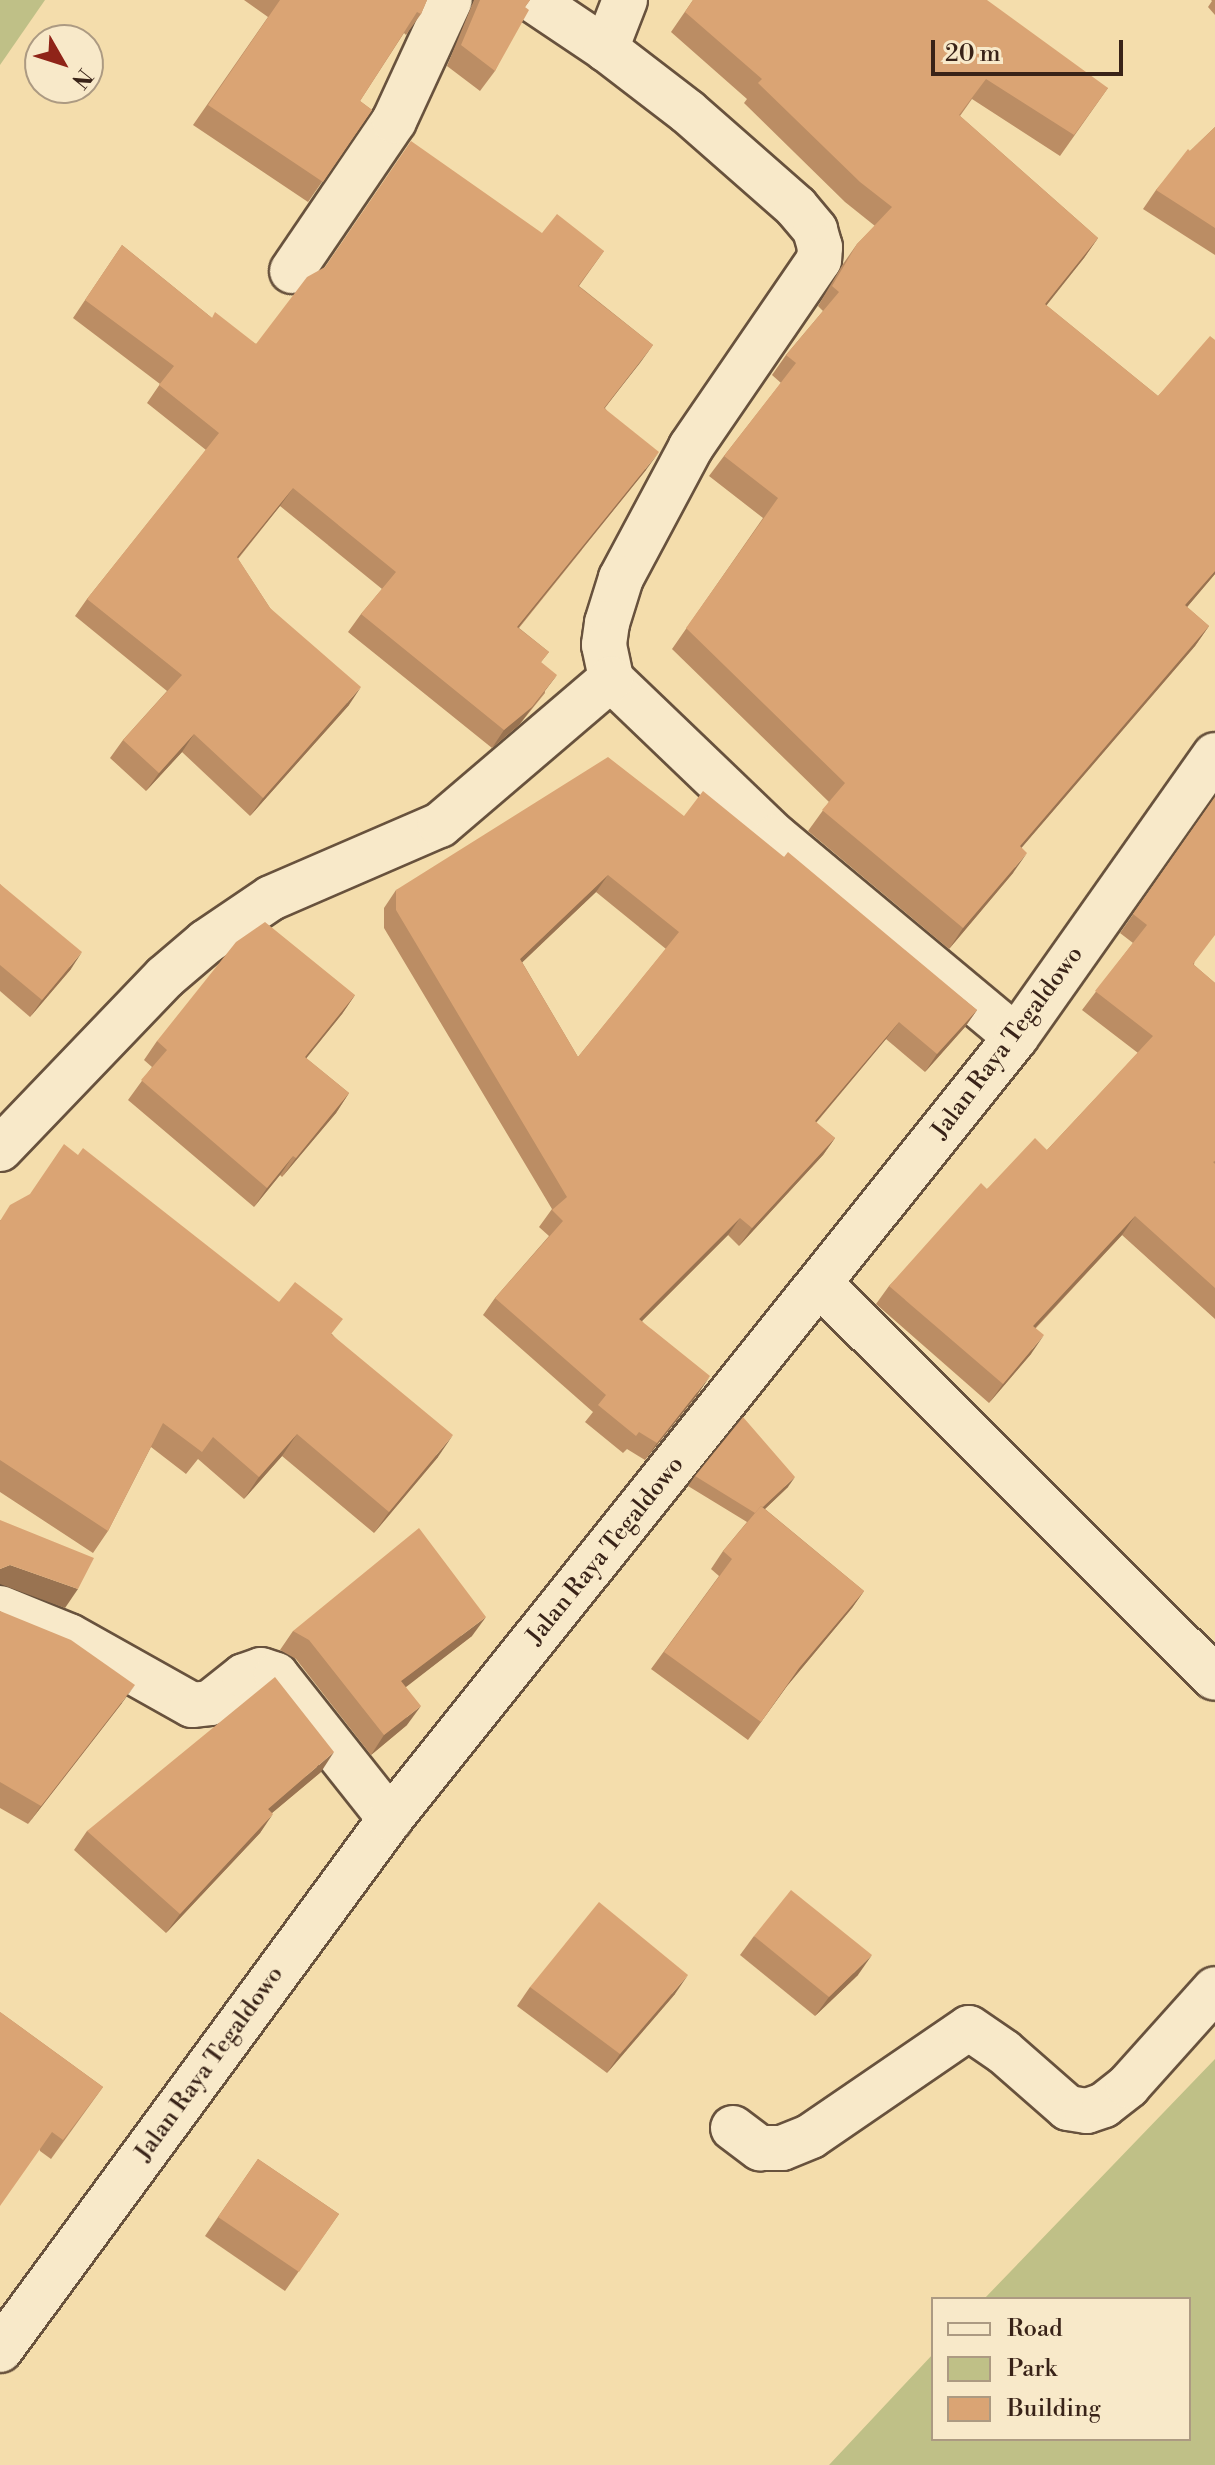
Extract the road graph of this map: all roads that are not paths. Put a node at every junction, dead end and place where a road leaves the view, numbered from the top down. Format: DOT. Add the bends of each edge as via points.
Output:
graph roads {
  1 [pos="450,0"];
  2 [pos="533,0"];
  3 [pos="625,0"];
  4 [pos="606,49"];
  5 [pos="292,271"];
  6 [pos="611,679"];
  7 [pos="1215,755"];
  8 [pos="1016,1037"];
  9 [pos="0,1149"];
  10 [pos="821,1285"];
  11 [pos="0,1608"];
  12 [pos="1215,1678"];
  13 [pos="390,1819"];
  14 [pos="1215,1989"];
  15 [pos="733,2128"];
  16 [pos="0,2350"];
  1 -- 5 [label="street" via="394,121"];
  2 -- 4 [label="street"];
  3 -- 4 [label="street"];
  4 -- 6 [label="street" via="796,207 815,230 820,247 819,260 691,447 621,578 605,634"];
  6 -- 8 [label="street" via="776,837"];
  6 -- 9 [label="street" via="440,825 271,898 206,942 165,977"];
  7 -- 8 [label="street, Jalan Raya Tegaldowo"];
  8 -- 10 [label="street, Jalan Raya Tegaldowo"];
  10 -- 12 [label="street"];
  10 -- 13 [label="street, Jalan Raya Tegaldowo"];
  11 -- 13 [label="street" via="69,1636 192,1705 210,1703 244,1676 261,1670 276,1675"];
  13 -- 16 [label="street, Jalan Raya Tegaldowo"];
  14 -- 15 [label="street" via="1128,2086 1087,2111 1068,2108 969,2028 811,2136 782,2148 760,2148"];
}
